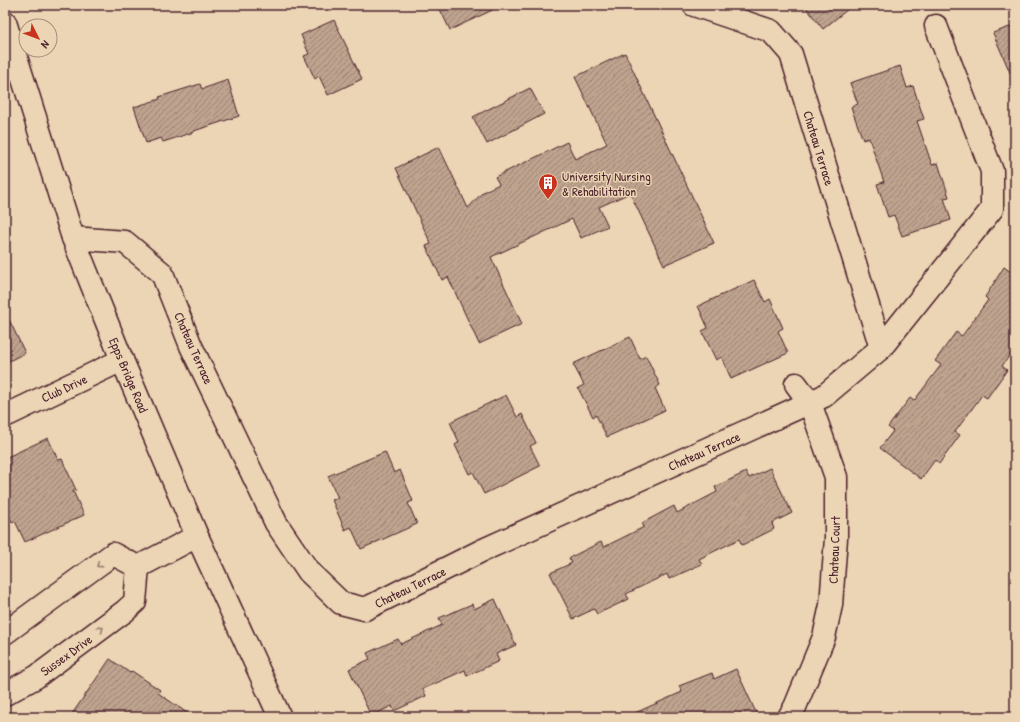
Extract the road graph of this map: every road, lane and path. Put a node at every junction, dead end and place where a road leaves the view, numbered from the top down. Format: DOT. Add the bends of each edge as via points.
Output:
graph roads {
  1 [pos="694,5"];
  2 [pos="5,22"];
  3 [pos="936,26"];
  4 [pos="73,238"];
  5 [pos="881,348"];
  6 [pos="122,360"];
  7 [pos="796,384"];
  8 [pos="810,403"];
  9 [pos="5,416"];
  10 [pos="197,536"];
  11 [pos="138,567"];
  12 [pos="5,633"];
  13 [pos="5,694"];
  14 [pos="280,717"];
  15 [pos="790,717"];
  1 -- 5 [label="street, Chateau Terrace" via="771,31 791,54"];
  2 -- 4 [label="street, Epps Bridge Road"];
  3 -- 5 [label="street, Chateau Terrace" via="992,172 992,209"];
  4 -- 6 [label="street, Epps Bridge Road"];
  4 -- 8 [label="street, Chateau Terrace" via="125,242 162,273 191,346 276,523 309,572 340,603 365,609 481,551"];
  5 -- 8 [label="street, Chateau Terrace" via="824,396"];
  6 -- 9 [label="street, Club Drive"];
  6 -- 10 [label="street, Epps Bridge Road"];
  7 -- 8 [label="street, Chateau Court"];
  8 -- 15 [label="street, Chateau Court" via="836,477 836,538 831,605 824,637"];
  10 -- 11 [label="street"];
  10 -- 14 [label="street, Epps Bridge Road"];
  11 -- 12 [label="street, one-way" via="113,554"];
  13 -- 11 [label="street, Sussex Drive, one-way" via="36,677 135,602"];
}
